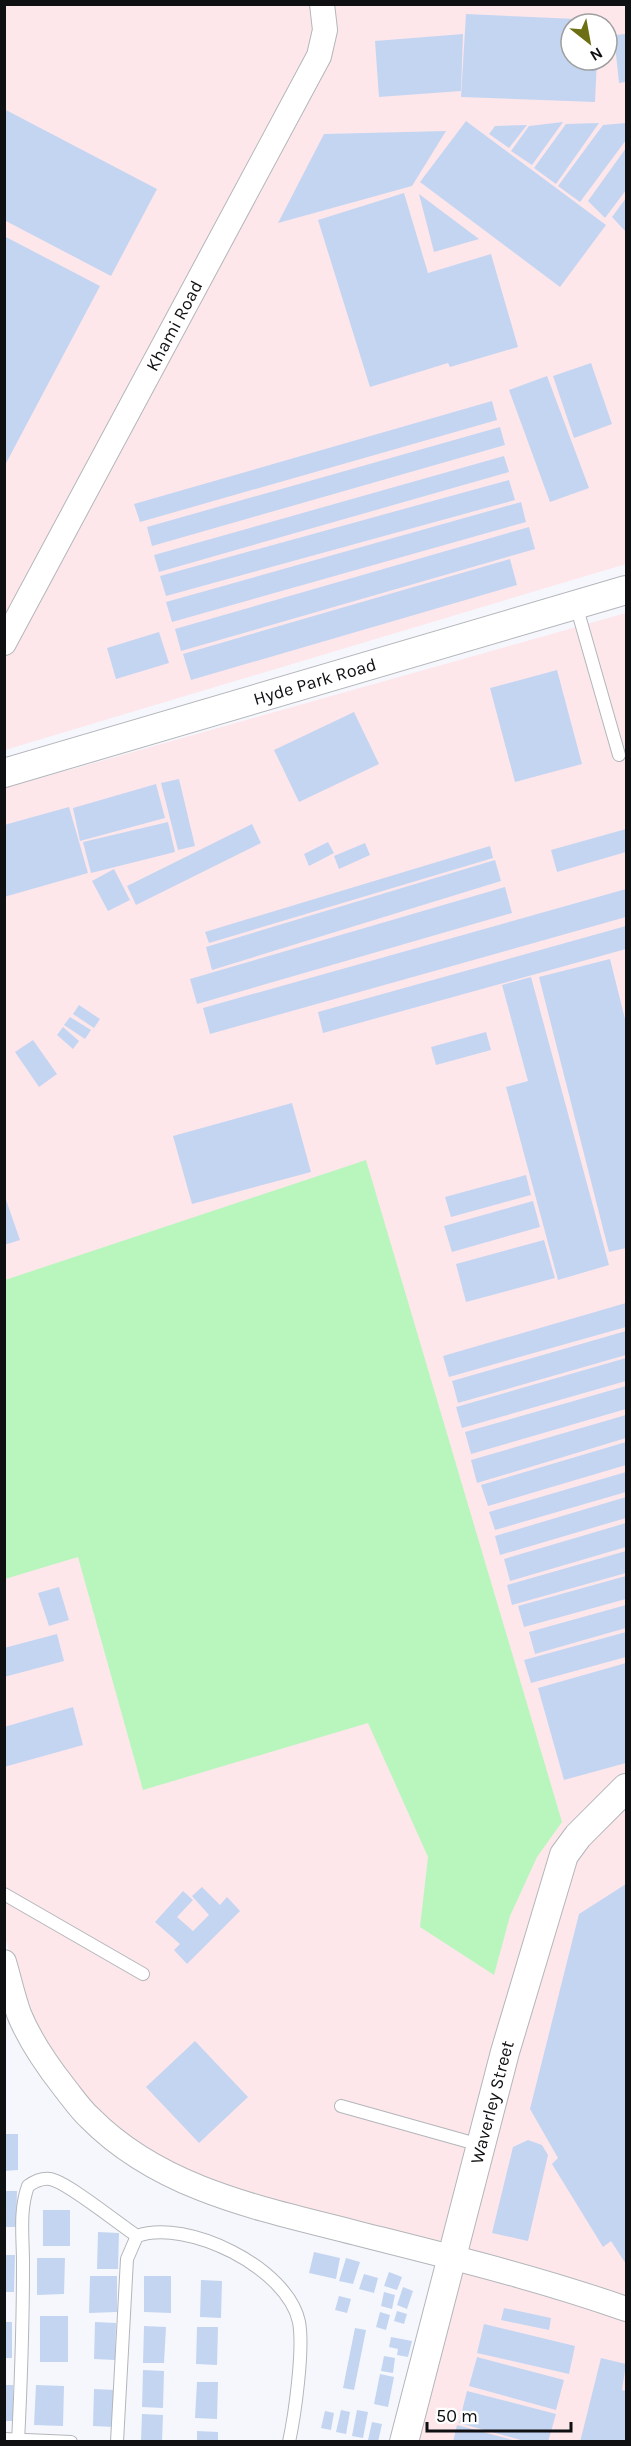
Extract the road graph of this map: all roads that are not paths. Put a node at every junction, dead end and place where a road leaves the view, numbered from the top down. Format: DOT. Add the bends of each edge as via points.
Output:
graph roads {
  1 [pos="322,4"];
  2 [pos="627,590"];
  3 [pos="576,604"];
  4 [pos="4,643"];
  5 [pos="619,756"];
  6 [pos="4,773"];
  7 [pos="627,1788"];
  8 [pos="4,1894"];
  9 [pos="4,1962"];
  10 [pos="143,1974"];
  11 [pos="341,2106"];
  12 [pos="480,2145"];
  13 [pos="136,2236"];
  14 [pos="451,2257"];
  15 [pos="627,2309"];
  16 [pos="4,2439"];
  17 [pos="19,2440"];
  18 [pos="71,2442"];
  19 [pos="117,2442"];
  20 [pos="289,2442"];
  21 [pos="404,2442"];
  1 -- 4 [label="street, Khami Road" via="325,30 319,56"];
  2 -- 3 [label="street, Hyde Park Road"];
  3 -- 5 [label="lane"];
  3 -- 6 [label="street, Hyde Park Road"];
  7 -- 12 [label="street, Waverley Street" via="564,1855"];
  8 -- 10 [label="lane"];
  9 -- 14 [label="street" via="34,2046 89,2117 128,2151 180,2181 231,2199"];
  11 -- 12 [label="lane"];
  12 -- 14 [label="street, Waverley Street"];
  13 -- 17 [label="lane" via="51,2179 28,2186 22,2217"];
  13 -- 19 [label="lane" via="127,2259"];
  13 -- 20 [label="lane" via="170,2234 219,2244 285,2293 300,2334"];
  14 -- 15 [label="street"];
  14 -- 21 [label="street, Waverley Street"];
  16 -- 17 [label="lane"];
  17 -- 18 [label="lane"];
}
